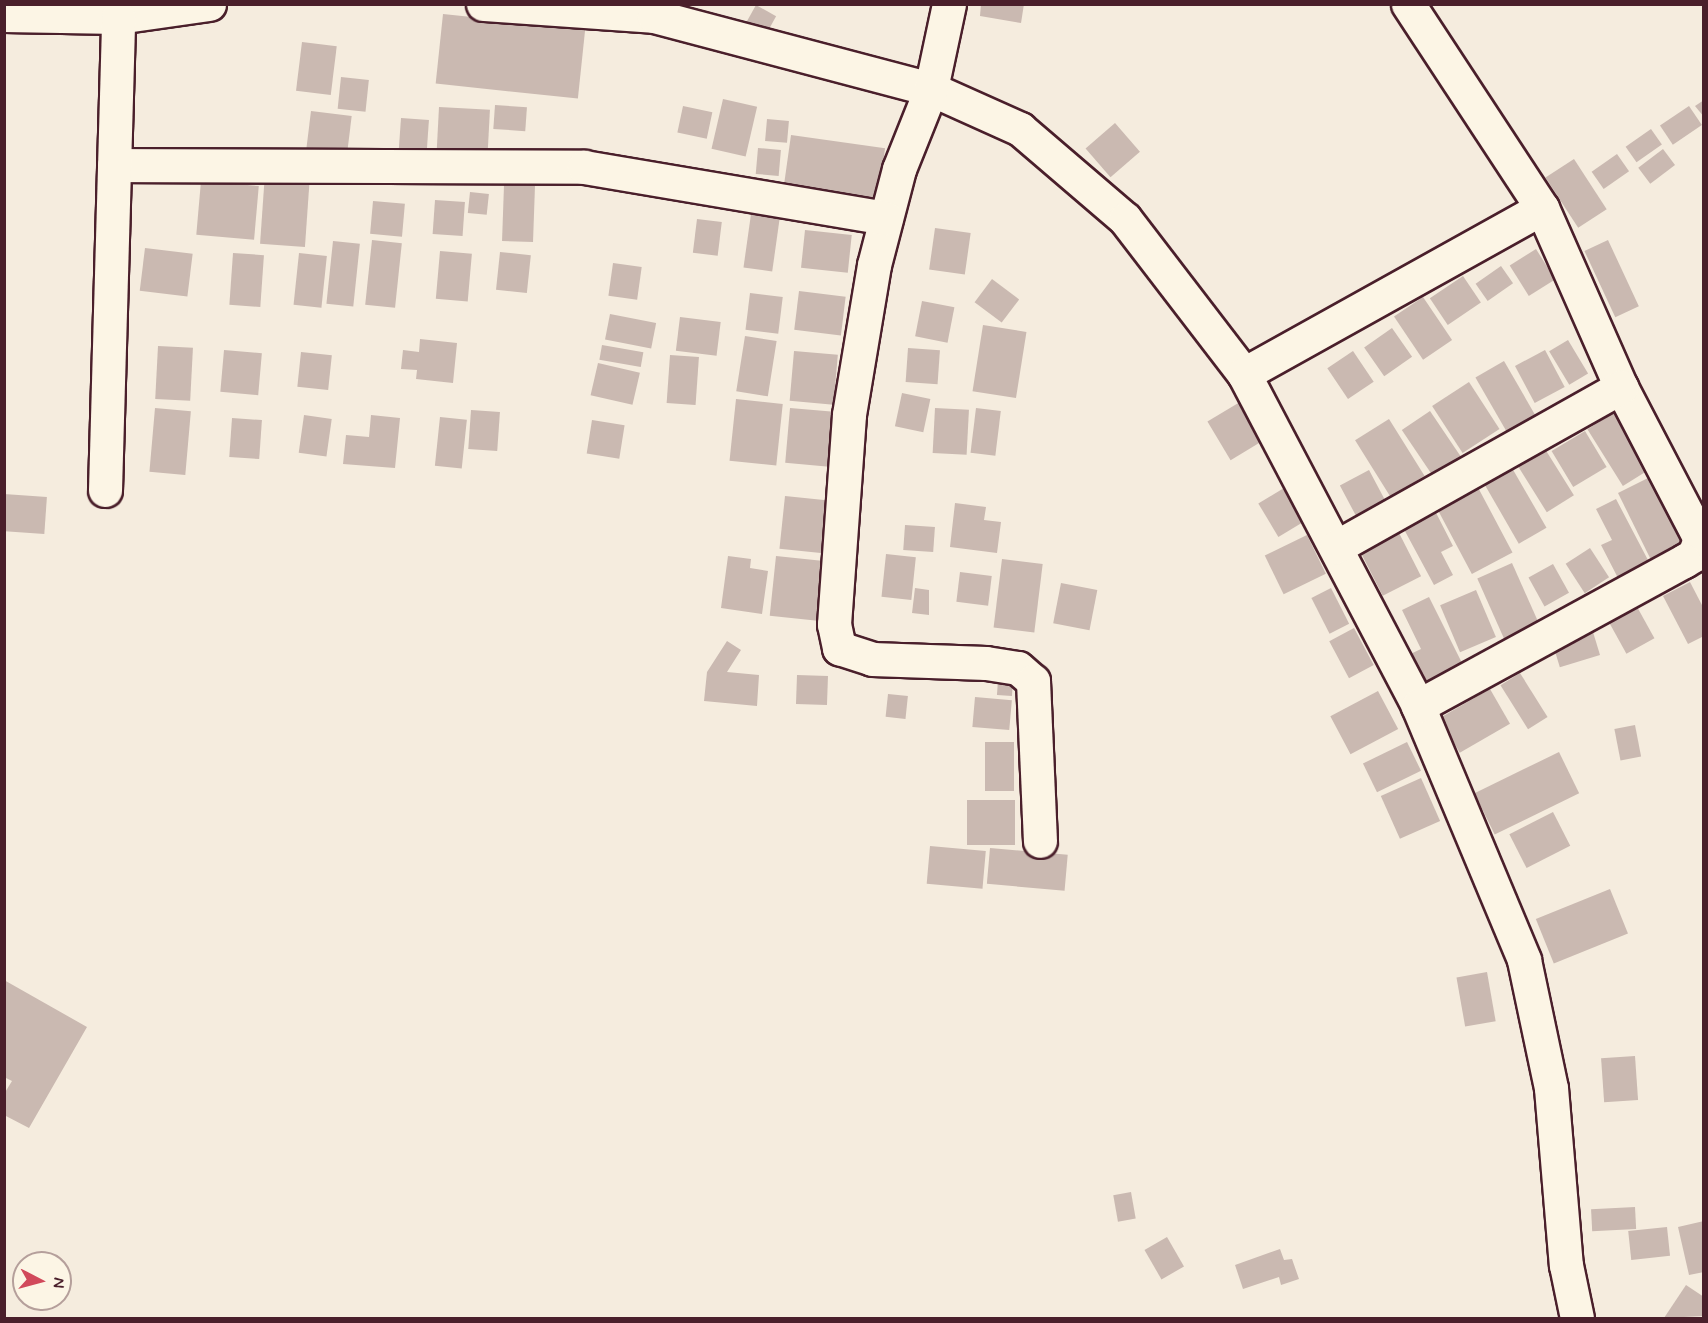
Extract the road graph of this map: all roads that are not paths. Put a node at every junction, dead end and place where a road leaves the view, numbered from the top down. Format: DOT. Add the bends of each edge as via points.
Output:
graph roads {
  1 [pos="209,4"];
  2 [pos="483,4"];
  3 [pos="950,4"];
  4 [pos="1408,4"];
  5 [pos="582,8"];
  6 [pos="4,15"];
  7 [pos="118,17"];
  8 [pos="930,90"];
  9 [pos="114,165"];
  10 [pos="1542,208"];
  11 [pos="886,218"];
  12 [pos="1244,374"];
  13 [pos="1621,387"];
  14 [pos="105,490"];
  15 [pos="1336,548"];
  16 [pos="1418,706"];
  17 [pos="1040,841"];
  18 [pos="1577,1318"];
  1 -- 7 [label="street"];
  2 -- 5 [label="street"];
  3 -- 8 [label="street"];
  4 -- 10 [label="street"];
  5 -- 8 [label="street" via="654,16"];
  6 -- 7 [label="street"];
  7 -- 9 [label="street"];
  8 -- 11 [label="street"];
  8 -- 12 [label="street" via="1020,129 1125,219"];
  9 -- 11 [label="street" via="584,167"];
  9 -- 14 [label="street"];
  10 -- 12 [label="street"];
  10 -- 13 [label="street"];
  11 -- 17 [label="street" via="849,415 834,624 839,648 872,659 1018,668 1033,681"];
  12 -- 15 [label="street"];
  13 -- 15 [label="street"];
  13 -- 16 [label="street" via="1700,539 1694,555"];
  15 -- 16 [label="street"];
  16 -- 18 [label="street" via="1524,960 1551,1088 1566,1265"];
}
